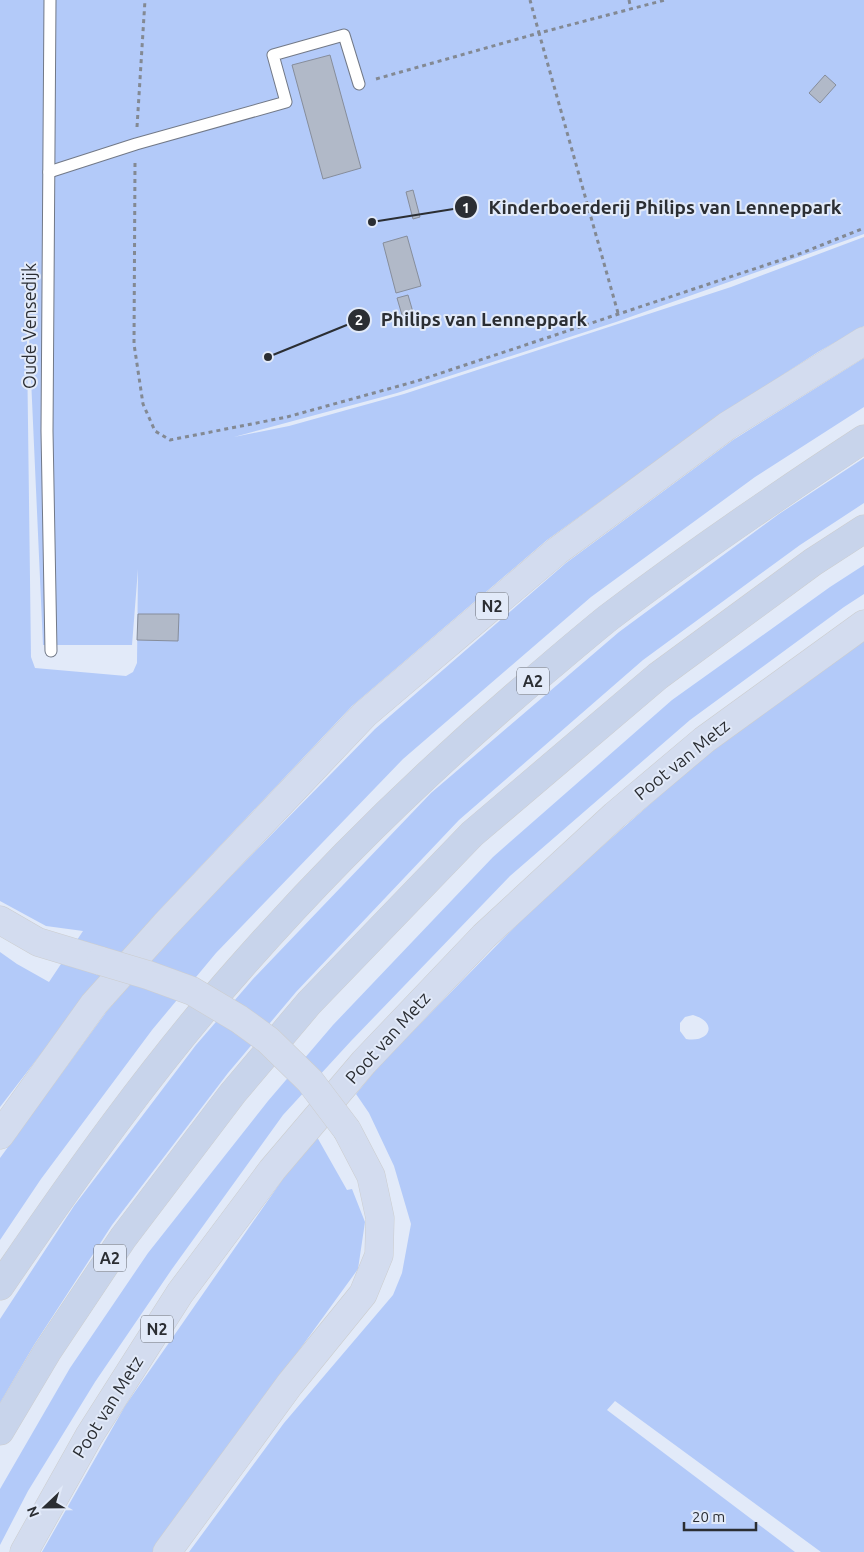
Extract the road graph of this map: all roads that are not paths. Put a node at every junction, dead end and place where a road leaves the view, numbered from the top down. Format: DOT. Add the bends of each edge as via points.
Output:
graph roads {
  1 [pos="50,0"];
  2 [pos="359,84"];
  3 [pos="49,172"];
  4 [pos="864,341"];
  5 [pos="864,439"];
  6 [pos="864,529"];
  7 [pos="864,624"];
  8 [pos="51,651"];
  9 [pos="0,920"];
  10 [pos="0,1135"];
  11 [pos="0,1286"];
  12 [pos="0,1431"];
  13 [pos="24,1552"];
  14 [pos="167,1552"];
  1 -- 3 [label="lane, Oude Vensedijk"];
  2 -- 3 [label="lane" via="344,35 273,55 286,102"];
  3 -- 8 [label="lane, Oude Vensedijk" via="47,431"];
  4 -- 10 [label="highway, N2" via="726,426 557,551 364,714 94,1004"];
  5 -- 11 [label="highway, A2" via="770,500 608,619 420,781 330,871 240,968 171,1049 61,1196"];
  6 -- 12 [label="highway, A2" via="813,562 643,688 472,834 323,989 233,1093 123,1238 47,1352"];
  7 -- 13 [label="highway, Poot van Metz / N2" via="704,740 615,815 484,936 364,1062 272,1170 180,1293 89,1436"];
  9 -- 14 [label="highway, bridge" via="38,942 192,990 239,1019 268,1040 310,1082 347,1130 371,1176 380,1218 380,1254 363,1294 290,1384"];
}
